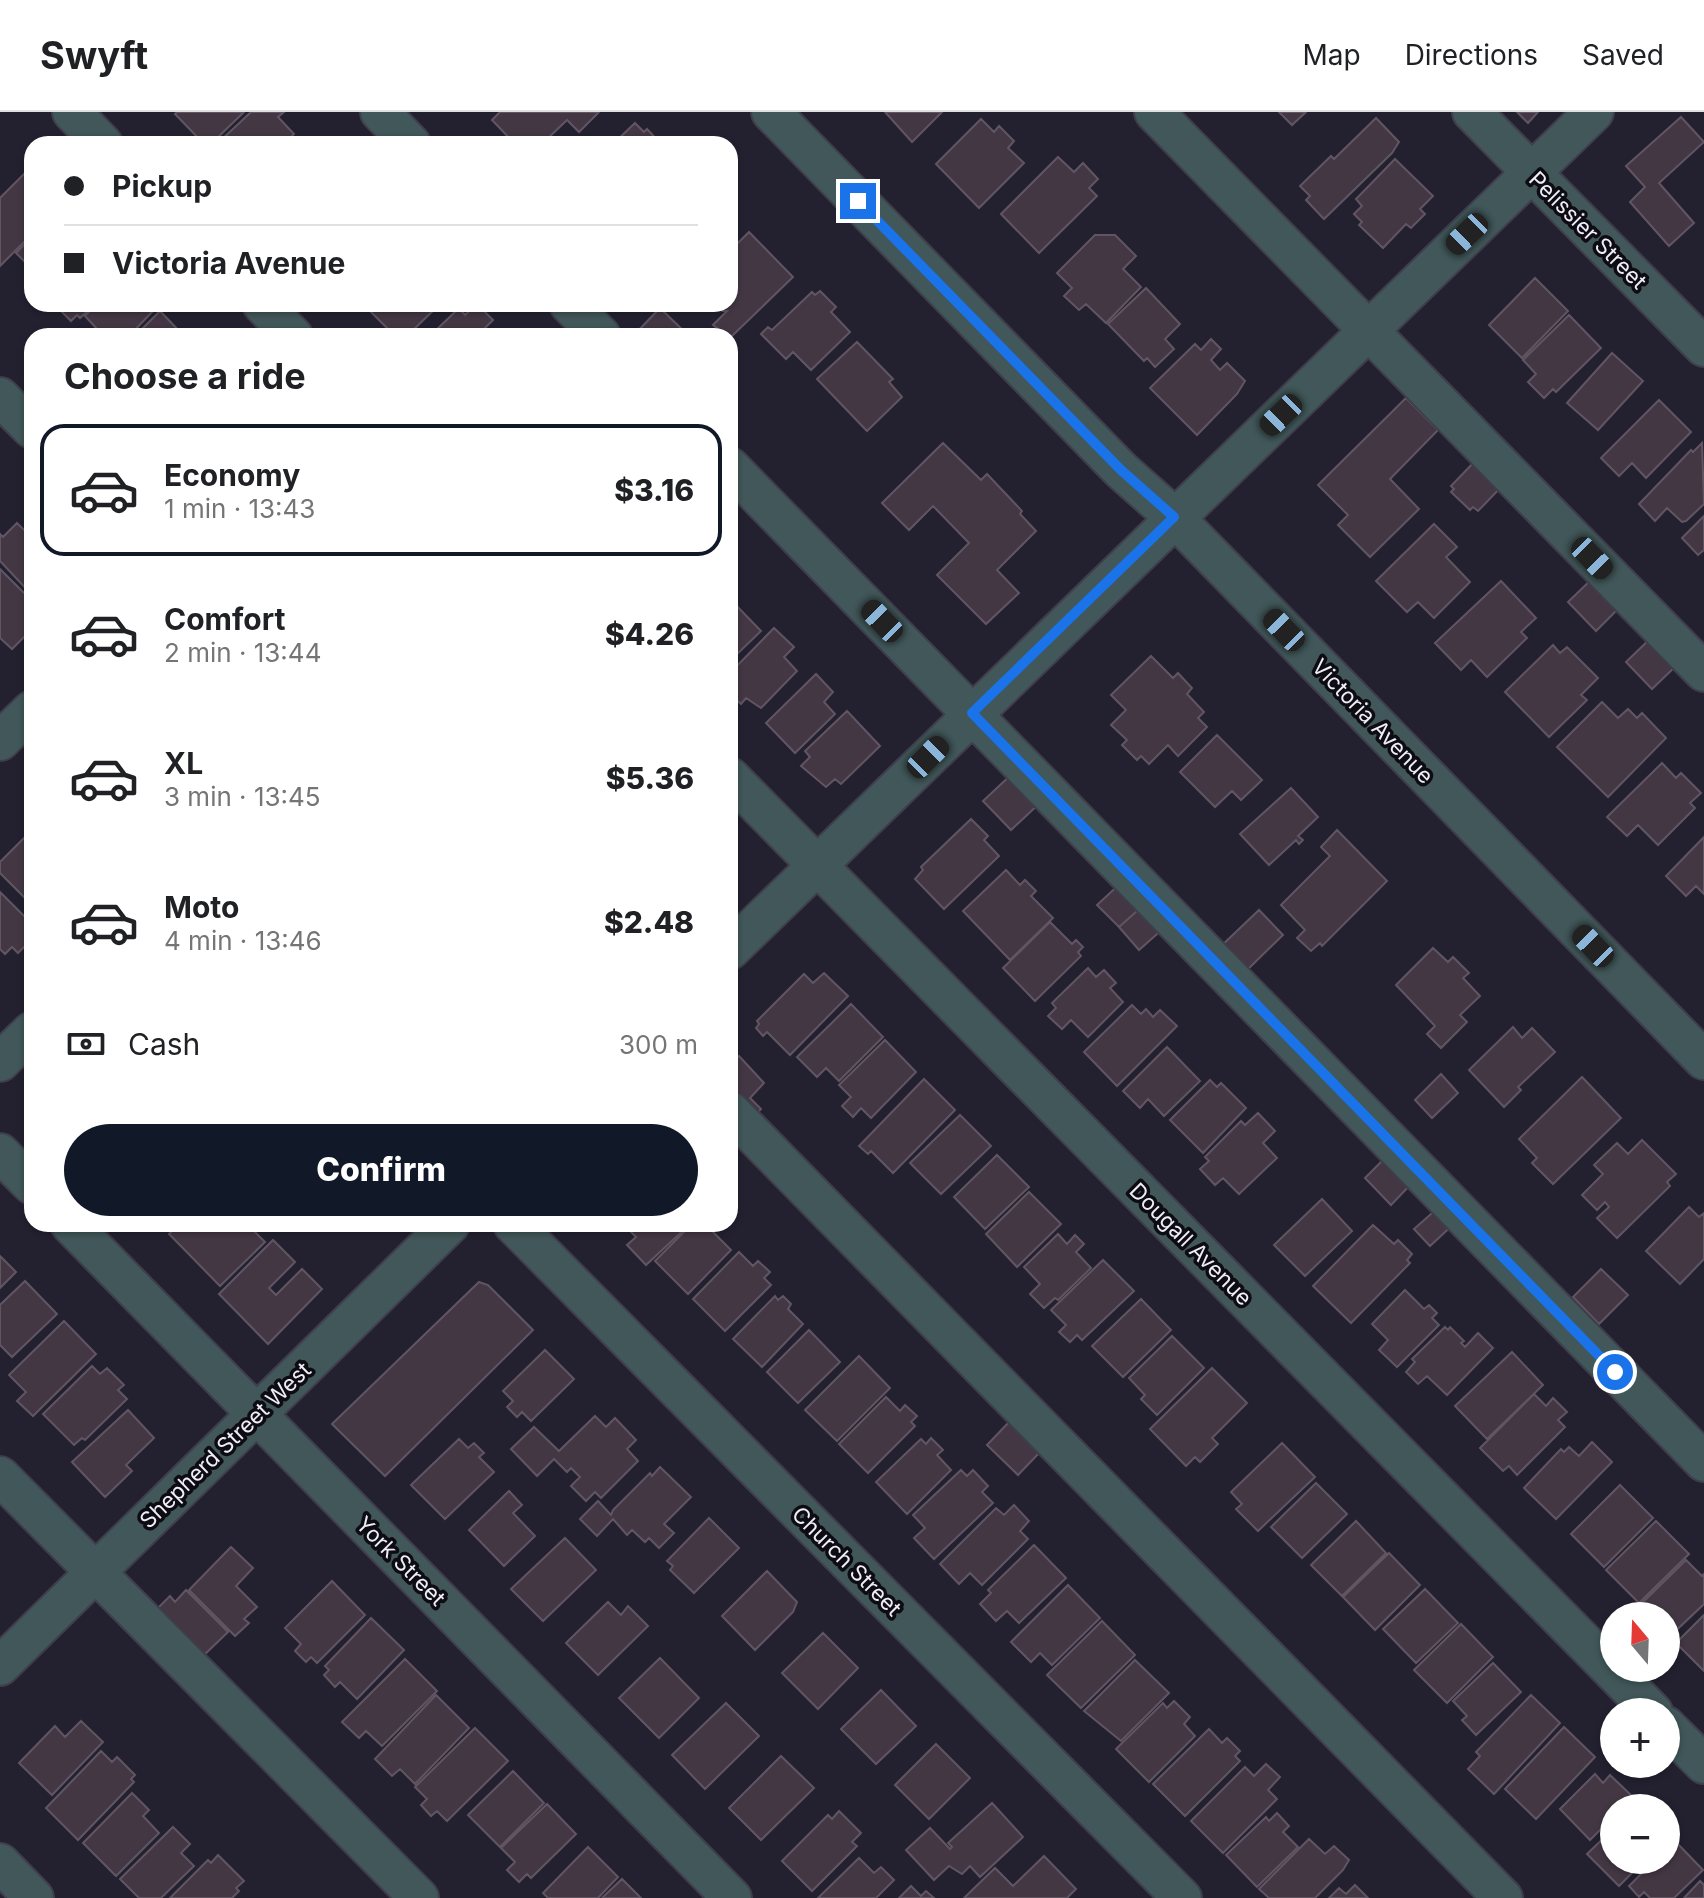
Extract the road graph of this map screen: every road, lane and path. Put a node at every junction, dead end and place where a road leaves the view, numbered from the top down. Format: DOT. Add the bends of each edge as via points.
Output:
graph roads {
  1 [pos="72,112"];
  2 [pos="380,112"];
  3 [pos="771,112"];
  4 [pos="1154,112"];
  5 [pos="1472,112"];
  6 [pos="1594,112"];
  7 [pos="95,136"];
  8 [pos="403,136"];
  9 [pos="1531,172"];
  10 [pos="270,312"];
  11 [pos="577,312"];
  12 [pos="285,328"];
  13 [pos="593,328"];
  14 [pos="1367,331"];
  15 [pos="1704,347"];
  16 [pos="738,475"];
  17 [pos="1174,517"];
  18 [pos="1704,672"];
  19 [pos="972,713"];
  20 [pos="738,785"];
  21 [pos="817,865"];
  22 [pos="738,942"];
  23 [pos="24,1039"];
  24 [pos="1704,1060"];
  25 [pos="0,1062"];
  26 [pos="738,1119"];
  27 [pos="0,1153"];
  28 [pos="24,1177"];
  29 [pos="78,1232"];
  30 [pos="442,1232"];
  31 [pos="521,1232"];
  32 [pos="256,1414"];
  33 [pos="1704,1462"];
  34 [pos="0,1476"];
  35 [pos="95,1572"];
  36 [pos="0,1666"];
  37 [pos="1639,1698"];
  38 [pos="1680,1740"];
  39 [pos="1704,1764"];
  40 [pos="0,1863"];
  41 [pos="34,1898"];
  42 [pos="419,1898"];
  43 [pos="732,1898"];
  44 [pos="1182,1898"];
  45 [pos="1503,1898"];
  1 -- 7 [label="street"];
  2 -- 8 [label="street"];
  3 -- 17 [label="street, Victoria Avenue" via="1121,470"];
  4 -- 14 [label="street"];
  5 -- 9 [label="street, Pelissier Street"];
  6 -- 9 [label="street"];
  9 -- 14 [label="street"];
  9 -- 15 [label="street, Pelissier Street"];
  10 -- 12 [label="street"];
  11 -- 13 [label="street"];
  14 -- 17 [label="street"];
  14 -- 18 [label="street"];
  16 -- 19 [label="street"];
  17 -- 19 [label="street"];
  17 -- 24 [label="street, Victoria Avenue"];
  19 -- 21 [label="street"];
  19 -- 33 [label="street"];
  20 -- 21 [label="street, Dougall Avenue"];
  21 -- 22 [label="street"];
  21 -- 37 [label="street, Dougall Avenue"];
  23 -- 25 [label="street"];
  26 -- 45 [label="street"];
  27 -- 28 [label="street"];
  29 -- 32 [label="street, York Street"];
  30 -- 32 [label="street, Shepherd Street West"];
  31 -- 44 [label="street, Church Street"];
  32 -- 35 [label="street, Shepherd Street West"];
  32 -- 43 [label="street, York Street"];
  34 -- 35 [label="street"];
  35 -- 36 [label="street, Shepherd Street West"];
  35 -- 42 [label="street"];
  38 -- 39 [label="street"];
  40 -- 41 [label="street"];
}
